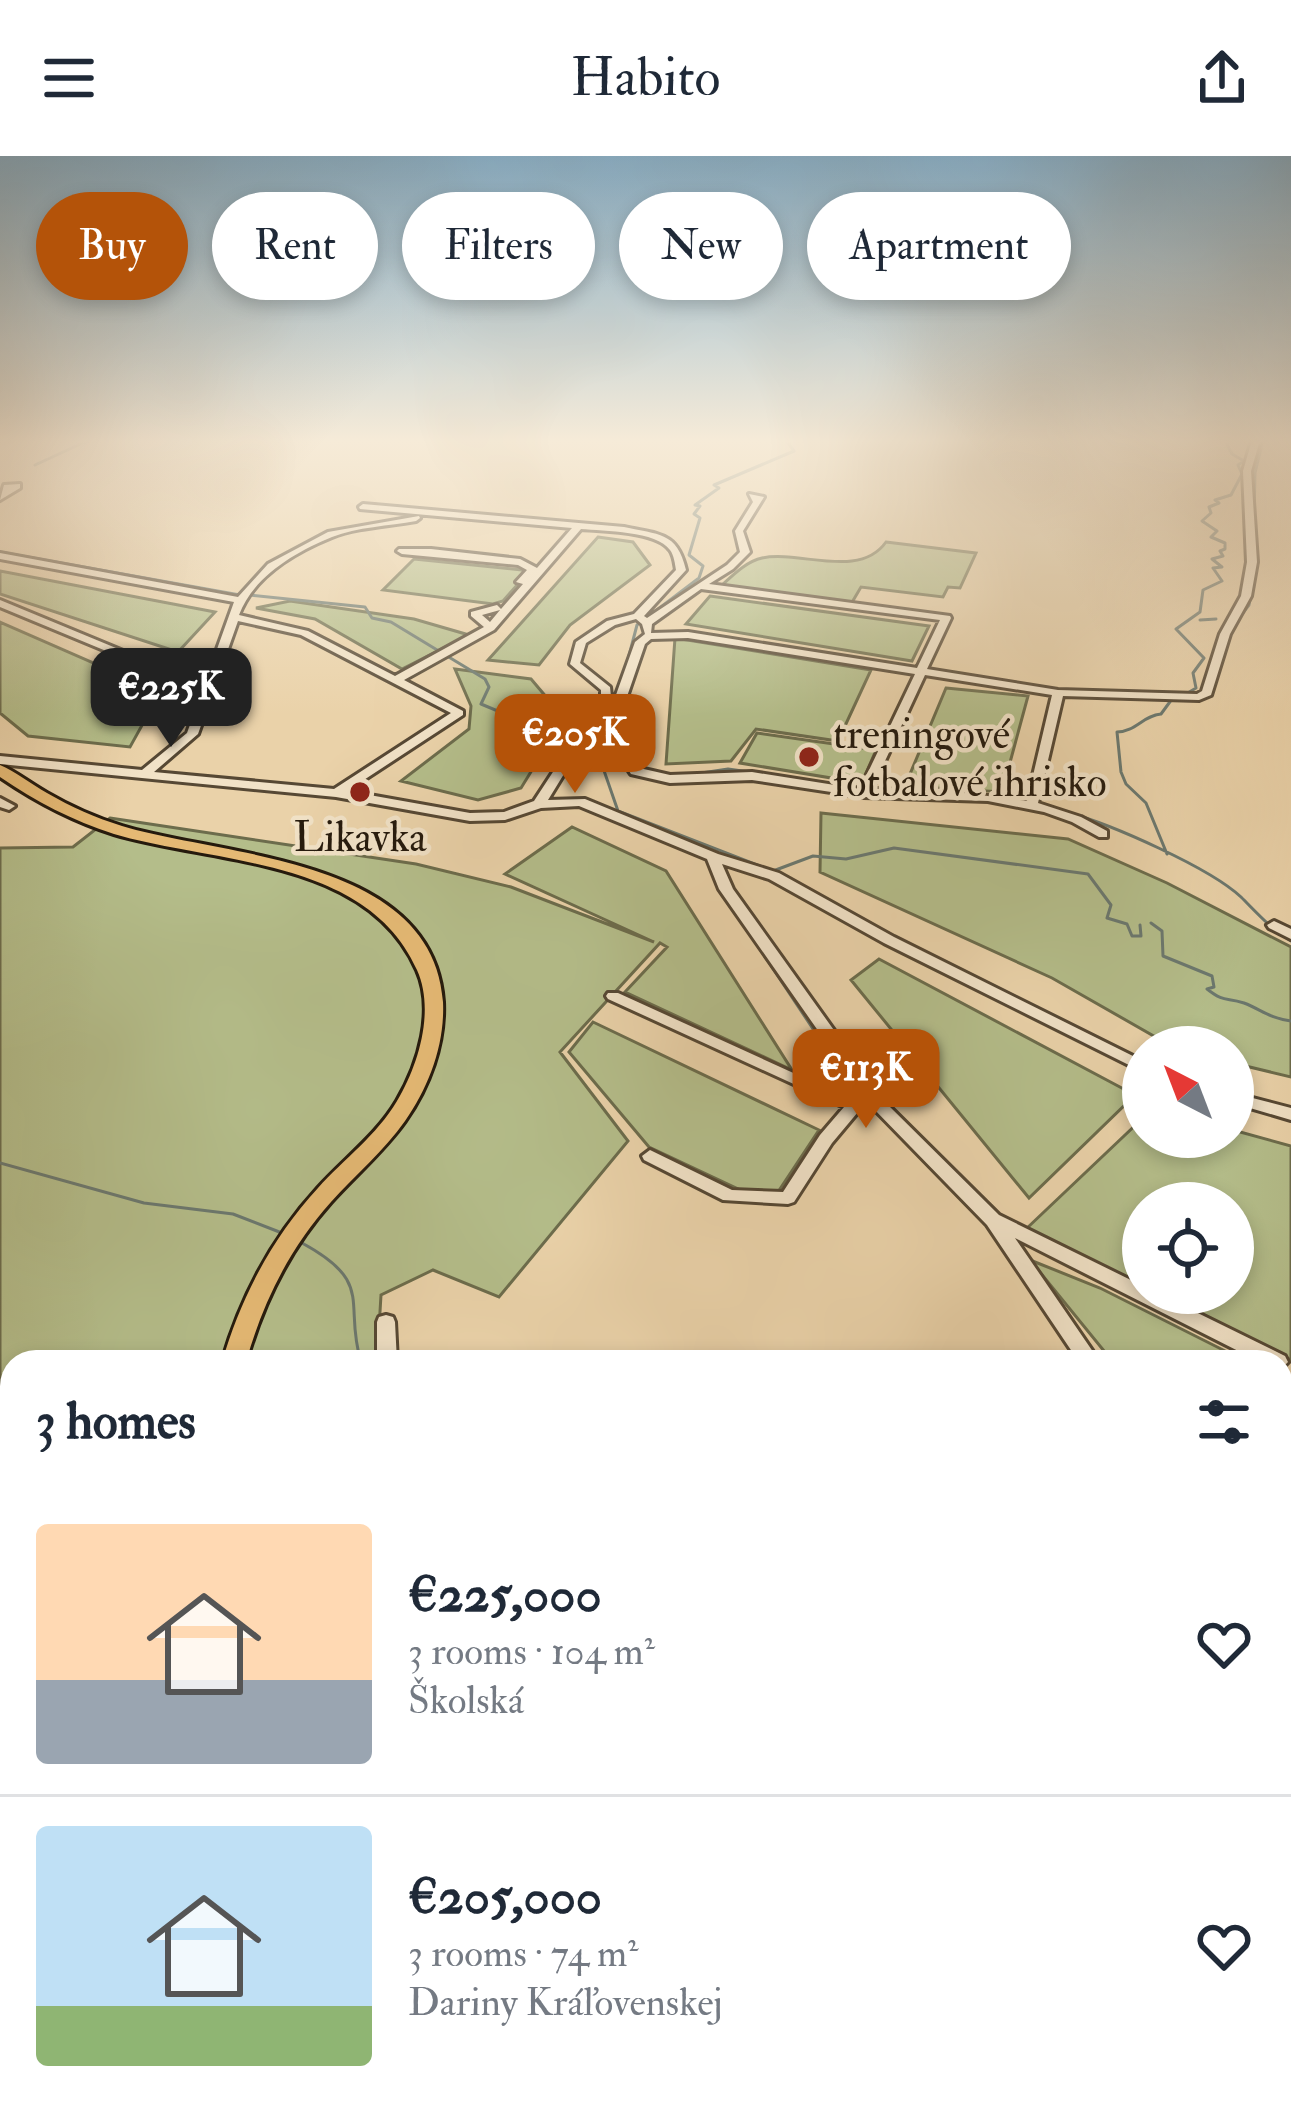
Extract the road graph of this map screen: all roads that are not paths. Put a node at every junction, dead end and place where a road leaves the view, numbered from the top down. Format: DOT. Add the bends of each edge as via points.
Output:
graph roads {
  1 [pos="345,532"];
  2 [pos="574,532"];
  3 [pos="631,532"];
  4 [pos="739,532"];
  5 [pos="1250,532"];
  6 [pos="431,552"];
  7 [pos="0,556"];
  8 [pos="699,586"];
  9 [pos="240,600"];
  10 [pos="0,603"];
  11 [pos="234,617"];
  12 [pos="486,625"];
  13 [pos="645,625"];
  14 [pos="215,666"];
  15 [pos="920,674"];
  16 [pos="396,680"];
  17 [pos="1058,693"];
  18 [pos="615,714"];
  19 [pos="0,760"];
  20 [pos="0,770"];
  21 [pos="148,771"];
  22 [pos="551,790"];
  23 [pos="865,790"];
  24 [pos="336,793"];
  25 [pos="1033,801"];
  26 [pos="581,802"];
  27 [pos="539,804"];
  28 [pos="1103,834"];
  29 [pos="715,864"];
  30 [pos="1274,925"];
  31 [pos="1291,935"];
  32 [pos="614,996"];
  33 [pos="1122,1056"];
  34 [pos="865,1102"];
  35 [pos="1254,1104"];
  36 [pos="1291,1114"];
  37 [pos="650,1156"];
  38 [pos="993,1220"];
  39 [pos="386,1322"];
  40 [pos="237,1350"];
  41 [pos="387,1350"];
  42 [pos="1082,1350"];
  43 [pos="1254,1350"];
  1 -- 9 [label="street" via="271,566"];
  2 -- 12 [label="street"];
  3 -- 13 [label="street" via="662,538 682,559"];
  4 -- 8 [label="street" via="745,552"];
  5 -- 17 [label="street" via="1246,596 1207,693 1157,700"];
  6 -- 12 [label="street" via="532,569 496,608 475,614"];
  7 -- 9 [label="street"];
  8 -- 13 [label="street"];
  8 -- 15 [label="street" via="946,618"];
  9 -- 11 [label="street"];
  10 -- 14 [label="street" via="156,668"];
  11 -- 14 [label="street"];
  11 -- 16 [label="street" via="291,628"];
  12 -- 16 [label="street"];
  13 -- 15 [label="street"];
  13 -- 18 [label="street"];
  13 -- 18 [label="street" via="611,623 580,642 575,664 606,689"];
  14 -- 21 [label="street" via="192,734"];
  15 -- 17 [label="street"];
  15 -- 23 [label="street"];
  16 -- 24 [label="street" via="459,712"];
  17 -- 25 [label="street"];
  18 -- 22 [label="street" via="573,750"];
  18 -- 23 [label="street" via="631,767 670,779 752,776"];
  19 -- 21 [label="street"];
  20 -- 40 [label="main road" via="52,803 121,831 321,877 376,906 415,944 430,977 429,1047 416,1085 390,1128 281,1248"];
  21 -- 24 [label="street"];
  22 -- 26 [label="street"];
  22 -- 27 [label="street"];
  23 -- 28 [label="street" via="1035,806"];
  24 -- 27 [label="street" via="470,817"];
  26 -- 27 [label="street"];
  26 -- 29 [label="street"];
  29 -- 33 [label="street" via="774,876"];
  29 -- 34 [label="street"];
  30 -- 31 [label="street"];
  32 -- 34 [label="street" via="842,1102"];
  34 -- 37 [label="street" via="826,1138 788,1198 729,1196"];
  34 -- 38 [label="street"];
  35 -- 36 [label="street"];
  38 -- 42 [label="street"];
  38 -- 43 [label="street"];
  39 -- 41 [label="street"];
}
